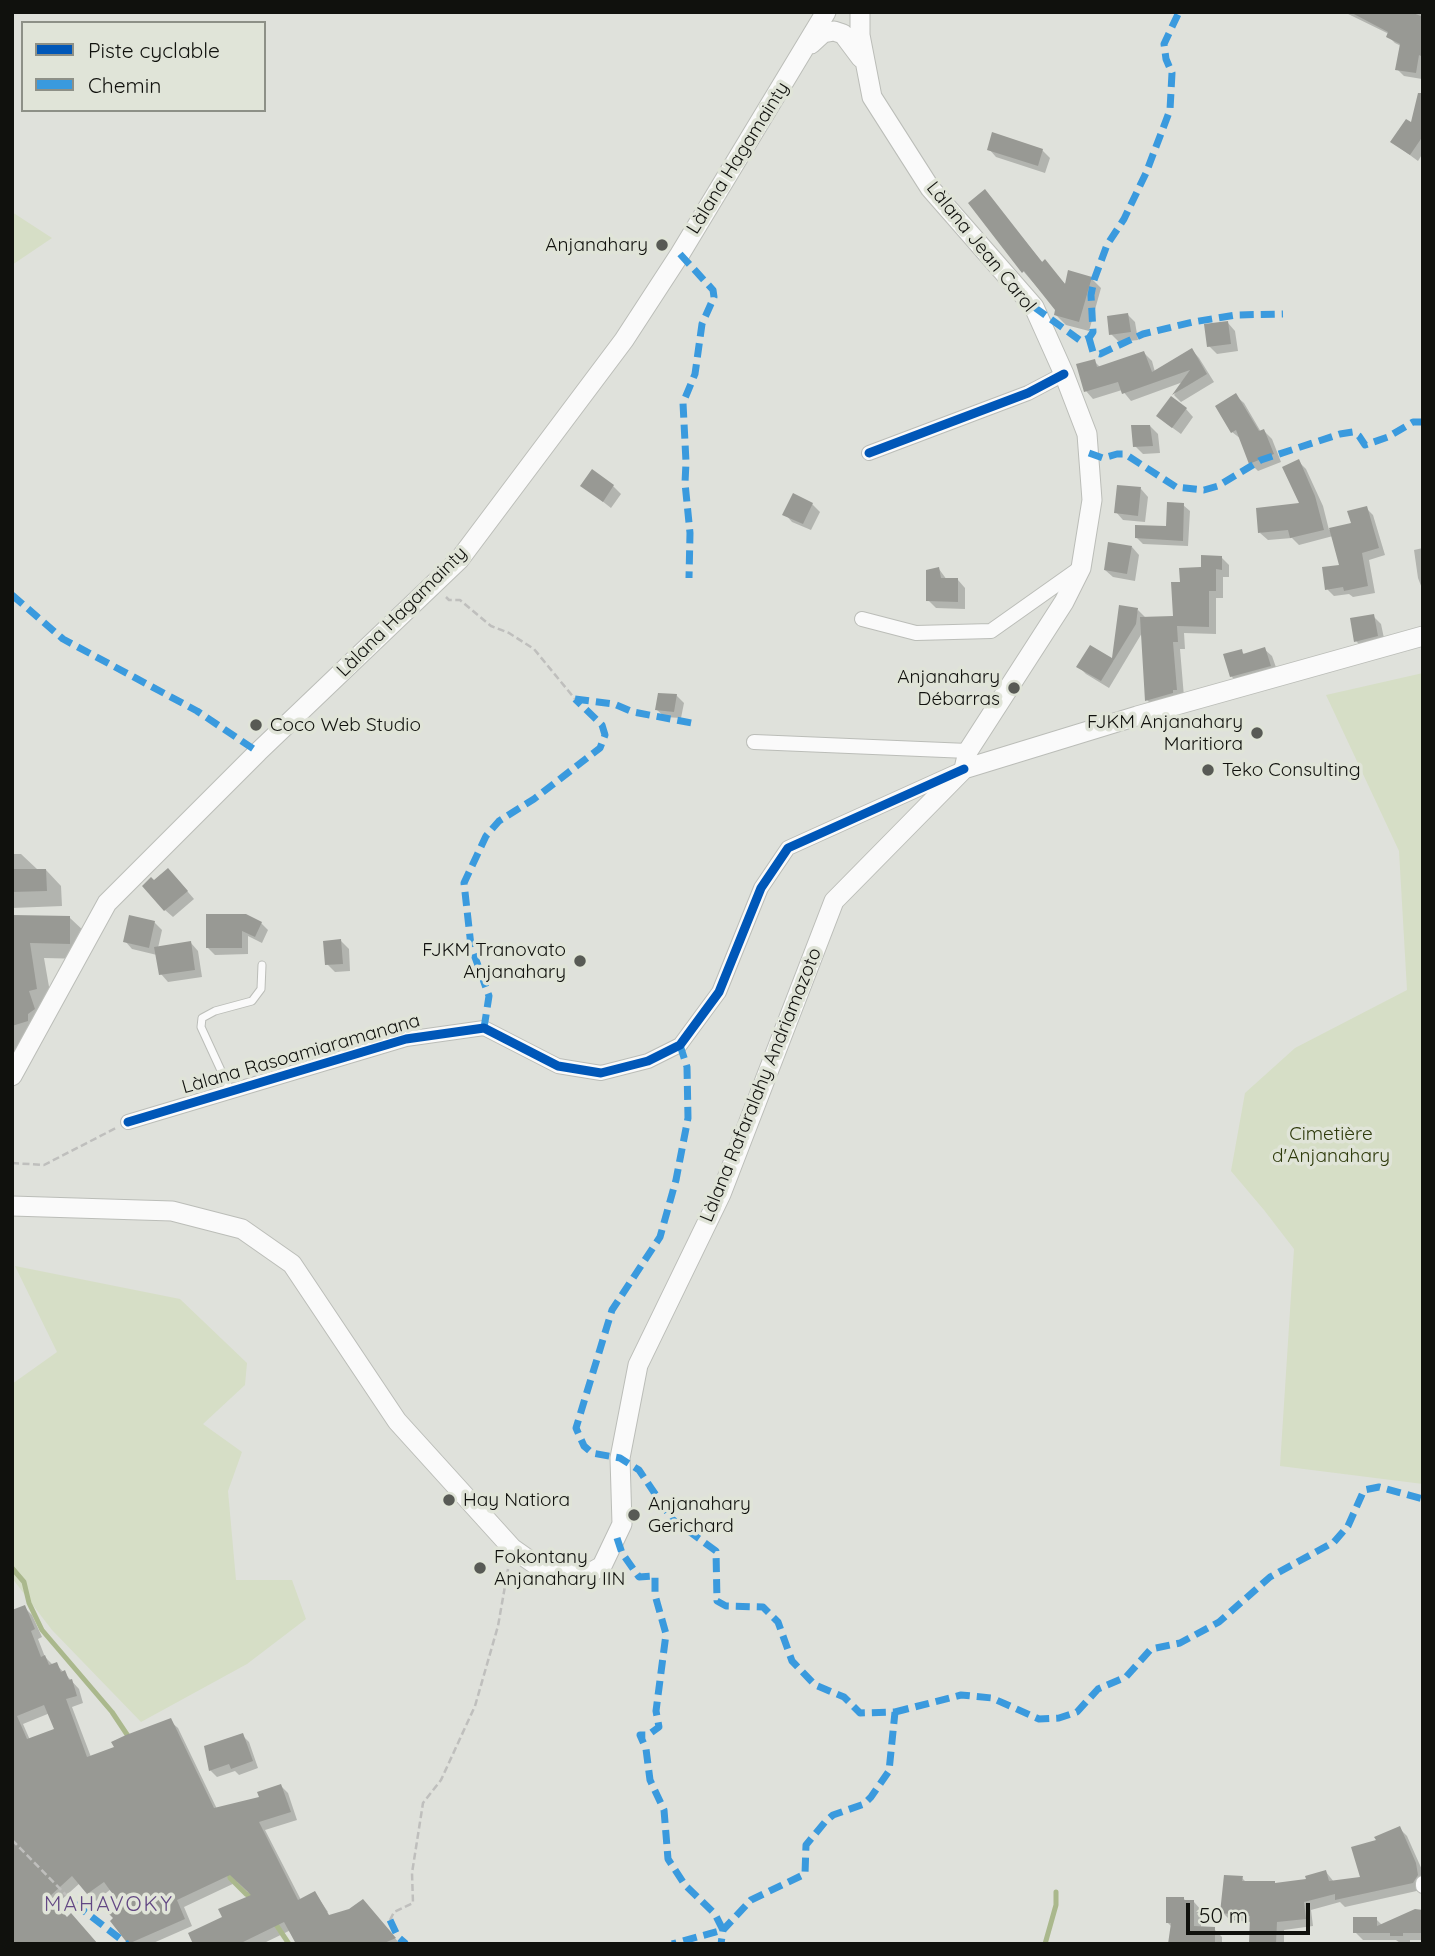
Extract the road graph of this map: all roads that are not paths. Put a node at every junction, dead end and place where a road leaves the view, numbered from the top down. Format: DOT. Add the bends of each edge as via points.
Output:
graph roads {
  1 [pos="826,12"];
  2 [pos="851,12"];
  3 [pos="860,12"];
  4 [pos="860,35"];
  5 [pos="805,50"];
  6 [pos="864,62"];
  7 [pos="1064,374"];
  8 [pos="869,453"];
  9 [pos="1081,568"];
  10 [pos="862,619"];
  11 [pos="1423,636"];
  12 [pos="754,742"];
  13 [pos="966,760"];
  14 [pos="262,965"];
  15 [pos="12,1076"];
  16 [pos="230,1090"];
  17 [pos="128,1122"];
  18 [pos="12,1206"];
  1 -- 5 [label="main road, Làlana Hagamainty"];
  2 -- 4 [label="main road"];
  3 -- 4 [label="main road"];
  4 -- 6 [label="main road, Làlana Jean Carol"];
  5 -- 6 [label="main road" via="823,33 834,31 844,34"];
  5 -- 15 [label="main road, Làlana Hagamainty" via="624,340 459,560 107,903"];
  6 -- 7 [label="main road, Làlana Jean Carol" via="872,97 930,188 1034,307"];
  7 -- 8 [label="street" via="1028,393"];
  7 -- 9 [label="main road, Làlana Jean Carol" via="1087,434 1089,453 1092,500"];
  9 -- 10 [label="street" via="991,631 916,633"];
  9 -- 13 [label="main road, Làlana Jean Carol"];
  11 -- 13 [label="main road, Làlana Rasoamiaramanana"];
  12 -- 13 [label="street"];
  13 -- 16 [label="street, Làlana Rasoamiaramanana" via="789,848 761,888 719,992 680,1045 648,1061 601,1073 558,1066 484,1028 406,1039"];
  13 -- 18 [label="main road, Làlana Rafaralahy Andriamazoto" via="834,901 721,1194 638,1365 620,1458 622,1524 602,1566 588,1574 565,1575 539,1567 512,1548 397,1421 292,1264 242,1229 172,1211"];
  14 -- 16 [label="lane" via="261,989 252,1001 202,1018 201,1027"];
  16 -- 17 [label="street, Làlana Rasoamiaramanana"];
}
